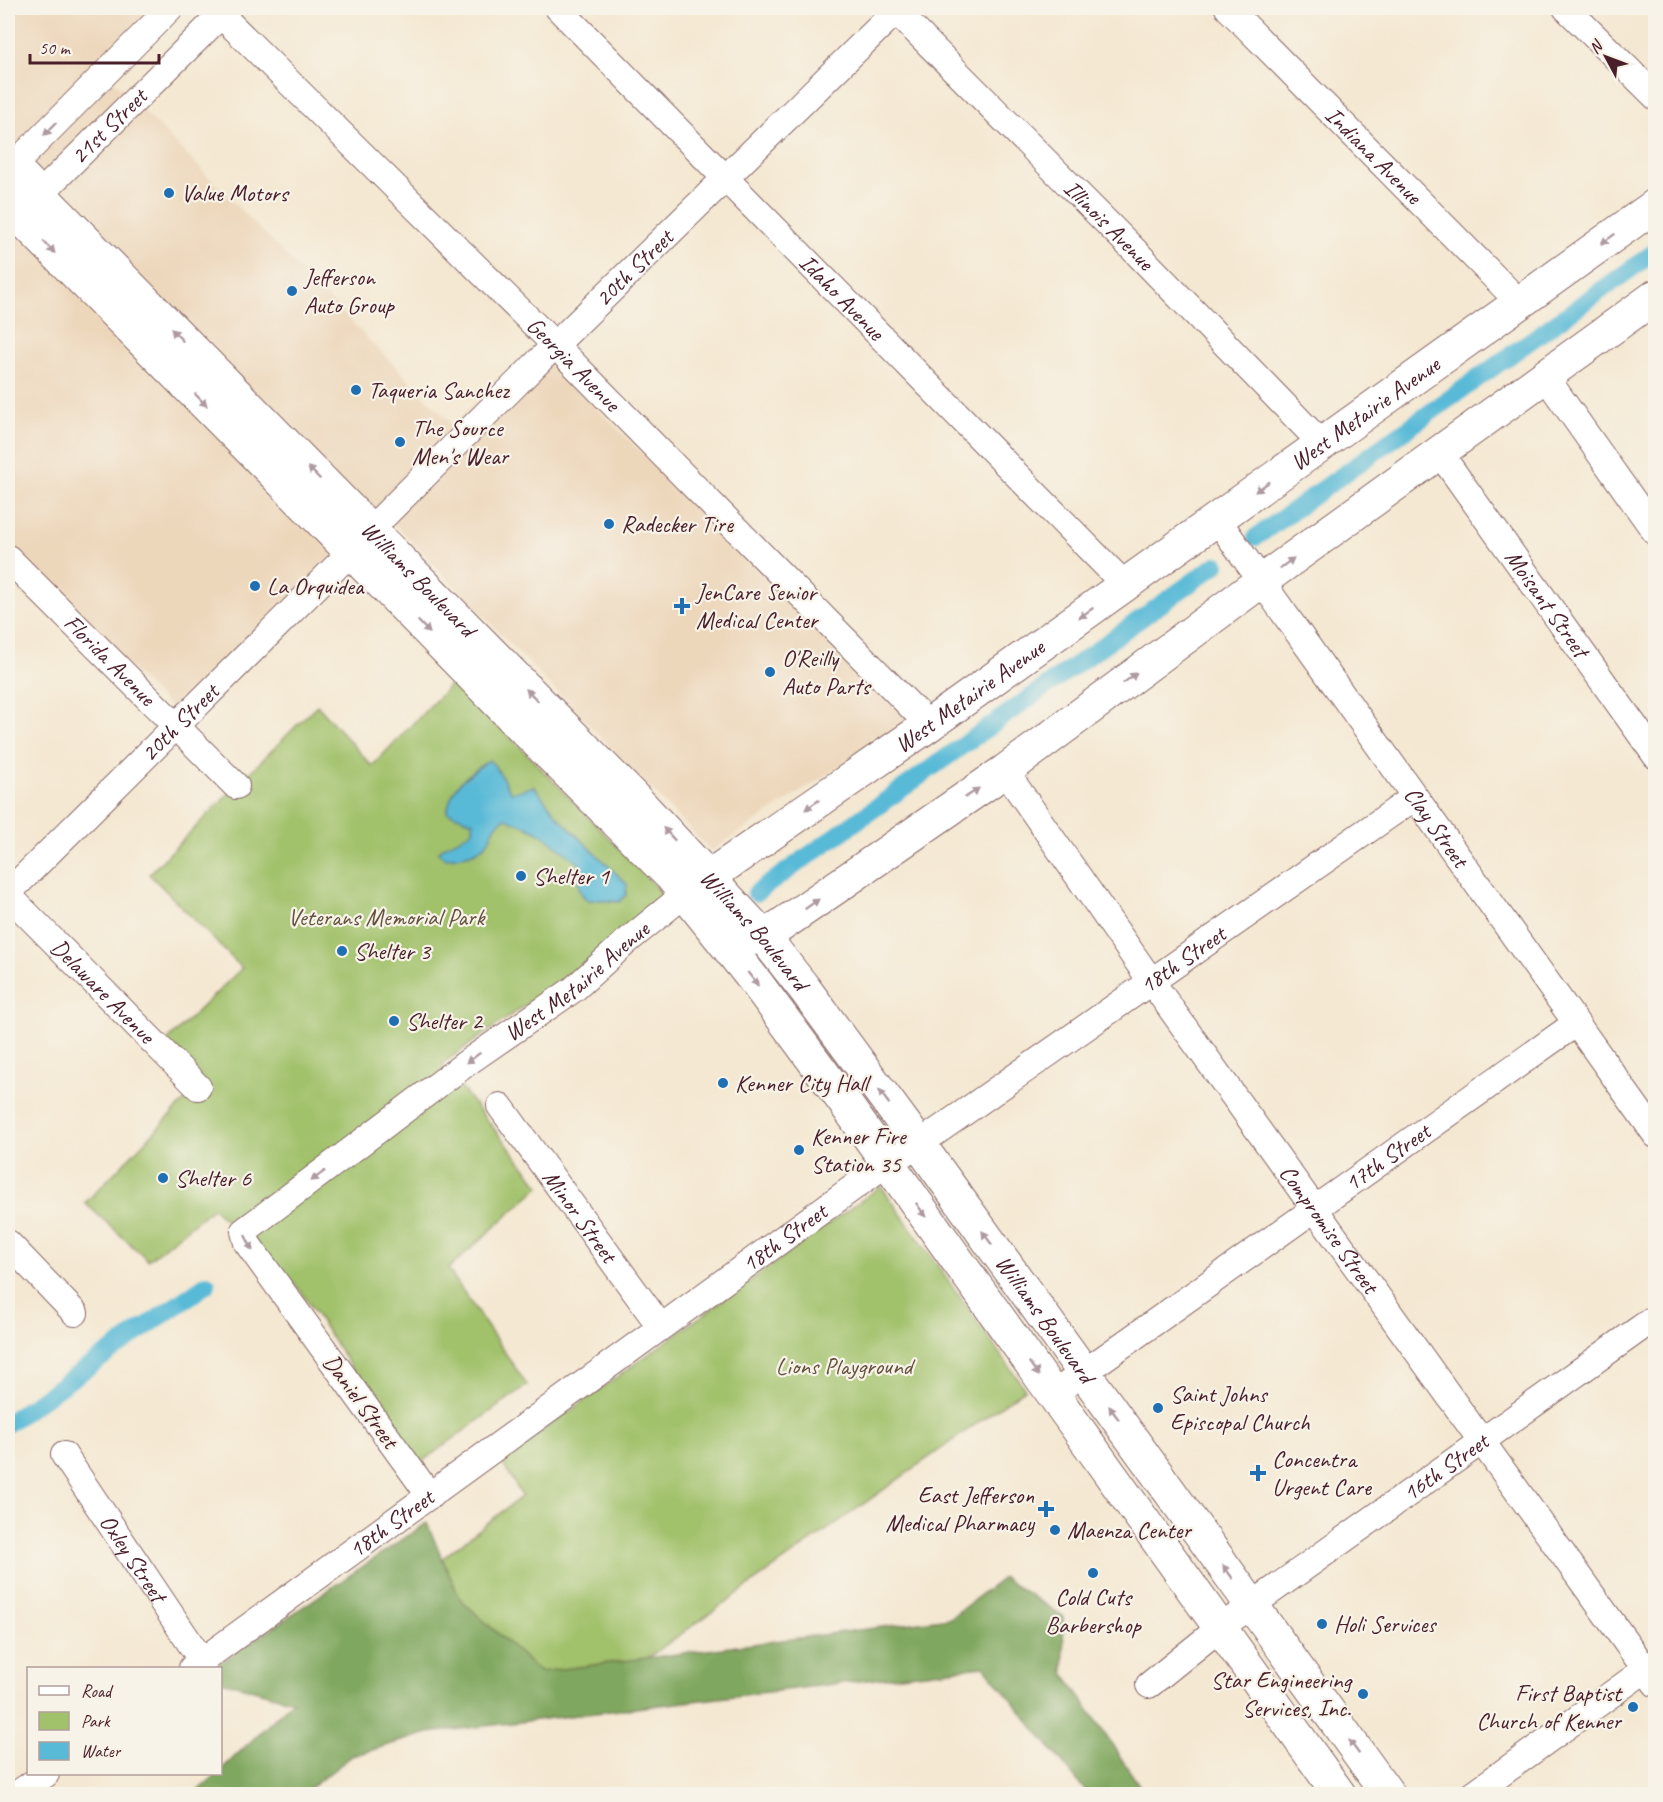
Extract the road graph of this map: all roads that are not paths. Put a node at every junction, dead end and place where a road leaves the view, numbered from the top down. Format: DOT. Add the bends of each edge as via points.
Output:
graph roads {
  1 [pos="170,8"];
  2 [pos="558,8"];
  3 [pos="896,8"];
  4 [pos="1228,8"];
  5 [pos="1566,8"];
  6 [pos="221,10"];
  7 [pos="1656,97"];
  8 [pos="9,172"];
  9 [pos="726,178"];
  10 [pos="39,195"];
  11 [pos="8,205"];
  12 [pos="1656,205"];
  13 [pos="1656,296"];
  14 [pos="1520,303"];
  15 [pos="555,345"];
  16 [pos="1545,376"];
  17 [pos="1322,444"];
  18 [pos="1439,452"];
  19 [pos="1217,519"];
  20 [pos="1656,533"];
  21 [pos="361,541"];
  22 [pos="8,558"];
  23 [pos="1260,582"];
  24 [pos="1125,585"];
  25 [pos="929,725"];
  26 [pos="176,726"];
  27 [pos="1656,756"];
  28 [pos="1005,771"];
  29 [pos="236,786"];
  30 [pos="1415,797"];
  31 [pos="697,885"];
  32 [pos="8,894"];
  33 [pos="717,933"];
  34 [pos="764,937"];
  35 [pos="1151,981"];
  36 [pos="1575,1024"];
  37 [pos="862,1068"];
  38 [pos="198,1088"];
  39 [pos="836,1091"];
  40 [pos="500,1106"];
  41 [pos="1656,1135"];
  42 [pos="919,1144"];
  43 [pos="887,1163"];
  44 [pos="1314,1209"];
  45 [pos="8,1243"];
  46 [pos="266,1269"];
  47 [pos="75,1314"];
  48 [pos="1656,1317"];
  49 [pos="660,1326"];
  50 [pos="1085,1372"];
  51 [pos="1052,1395"];
  52 [pos="1481,1442"];
  53 [pos="64,1455"];
  54 [pos="430,1496"];
  55 [pos="1252,1606"];
  56 [pos="1221,1627"];
  57 [pos="197,1665"];
  58 [pos="1652,1672"];
  59 [pos="1149,1685"];
  60 [pos="43,1775"];
  61 [pos="17,1794"];
  62 [pos="1340,1794"];
  63 [pos="1388,1794"];
  64 [pos="1473,1794"];
  1 -- 8 [label="street, 21st Street, one-way"];
  2 -- 9 [label="street, Idaho Avenue"];
  3 -- 9 [label="street, 20th Street"];
  3 -- 17 [label="street, Illinois Avenue"];
  4 -- 14 [label="street, Indiana Avenue"];
  5 -- 7 [label="street"];
  6 -- 10 [label="street, 21st Street"];
  6 -- 15 [label="street, Georgia Avenue"];
  8 -- 10 [label="main road, Williams Boulevard"];
  9 -- 15 [label="street, 20th Street"];
  9 -- 24 [label="street, Idaho Avenue"];
  21 -- 10 [label="main road, Williams Boulevard, one-way"];
  11 -- 21 [label="main road, Williams Boulevard, one-way" via="310,510"];
  12 -- 14 [label="main road, West Metairie Avenue, one-way"];
  13 -- 16 [label="main road"];
  14 -- 17 [label="main road, West Metairie Avenue"];
  15 -- 21 [label="street, 20th Street"];
  15 -- 25 [label="street, Georgia Avenue"];
  16 -- 18 [label="main road"];
  16 -- 20 [label="street"];
  17 -- 19 [label="main road, West Metairie Avenue, one-way"];
  23 -- 18 [label="main road, one-way"];
  18 -- 27 [label="street, Moisant Street"];
  19 -- 23 [label="street, Clay Street"];
  19 -- 24 [label="main road, West Metairie Avenue"];
  21 -- 26 [label="street, 20th Street"];
  21 -- 31 [label="main road, Williams Boulevard, one-way" via="516,721 671,876"];
  31 -- 21 [label="main road, Williams Boulevard, one-way" via="430,591 407,586 381,561 366,553"];
  22 -- 26 [label="street, Florida Avenue"];
  28 -- 23 [label="main road, one-way"];
  23 -- 30 [label="street, Clay Street"];
  24 -- 25 [label="main road, West Metairie Avenue, one-way"];
  25 -- 31 [label="main road, West Metairie Avenue, one-way"];
  26 -- 29 [label="street, Florida Avenue"];
  26 -- 32 [label="street, 20th Street"];
  34 -- 28 [label="main road, one-way"];
  28 -- 35 [label="street, Compromise Street"];
  30 -- 35 [label="street, 18th Street"];
  30 -- 36 [label="street, Clay Street"];
  31 -- 33 [label="main road, Williams Boulevard"];
  31 -- 34 [label="main road, Williams Boulevard"];
  31 -- 46 [label="street, West Metairie Avenue, one-way" via="574,989 468,1062 244,1231 247,1243"];
  32 -- 38 [label="street, Delaware Avenue"];
  33 -- 34 [label="main road" via="740,941"];
  33 -- 39 [label="main road, Williams Boulevard, one-way"];
  34 -- 37 [label="main road, Williams Boulevard"];
  35 -- 42 [label="street, 18th Street"];
  35 -- 44 [label="street, Compromise Street"];
  36 -- 41 [label="street, Clay Street"];
  36 -- 44 [label="street, 17th Street"];
  37 -- 39 [label="main road"];
  42 -- 37 [label="main road, Williams Boulevard, one-way"];
  39 -- 43 [label="main road, Williams Boulevard"];
  40 -- 49 [label="street, Minor Street"];
  42 -- 43 [label="street, 18th Street"];
  50 -- 42 [label="main road, Williams Boulevard, one-way"];
  43 -- 49 [label="street, 18th Street"];
  43 -- 51 [label="main road, Williams Boulevard, one-way"];
  44 -- 50 [label="street, 17th Street"];
  44 -- 52 [label="street, Compromise Street"];
  45 -- 47 [label="street"];
  46 -- 54 [label="street, Daniel Street"];
  48 -- 52 [label="street, 16th Street"];
  49 -- 54 [label="street, 18th Street"];
  50 -- 51 [label="street, 17th Street"];
  55 -- 50 [label="main road, Williams Boulevard, one-way"];
  51 -- 56 [label="main road, Williams Boulevard"];
  52 -- 55 [label="street, 16th Street"];
  52 -- 58 [label="street, Compromise Street"];
  53 -- 57 [label="street, Oxley Street"];
  54 -- 57 [label="street, 18th Street"];
  55 -- 56 [label="street, 16th Street"];
  63 -- 55 [label="main road, Williams Boulevard, one-way"];
  56 -- 59 [label="street, 16th Street"];
  56 -- 62 [label="main road, Williams Boulevard"];
  58 -- 64 [label="street"];
  60 -- 61 [label="street"];
}
